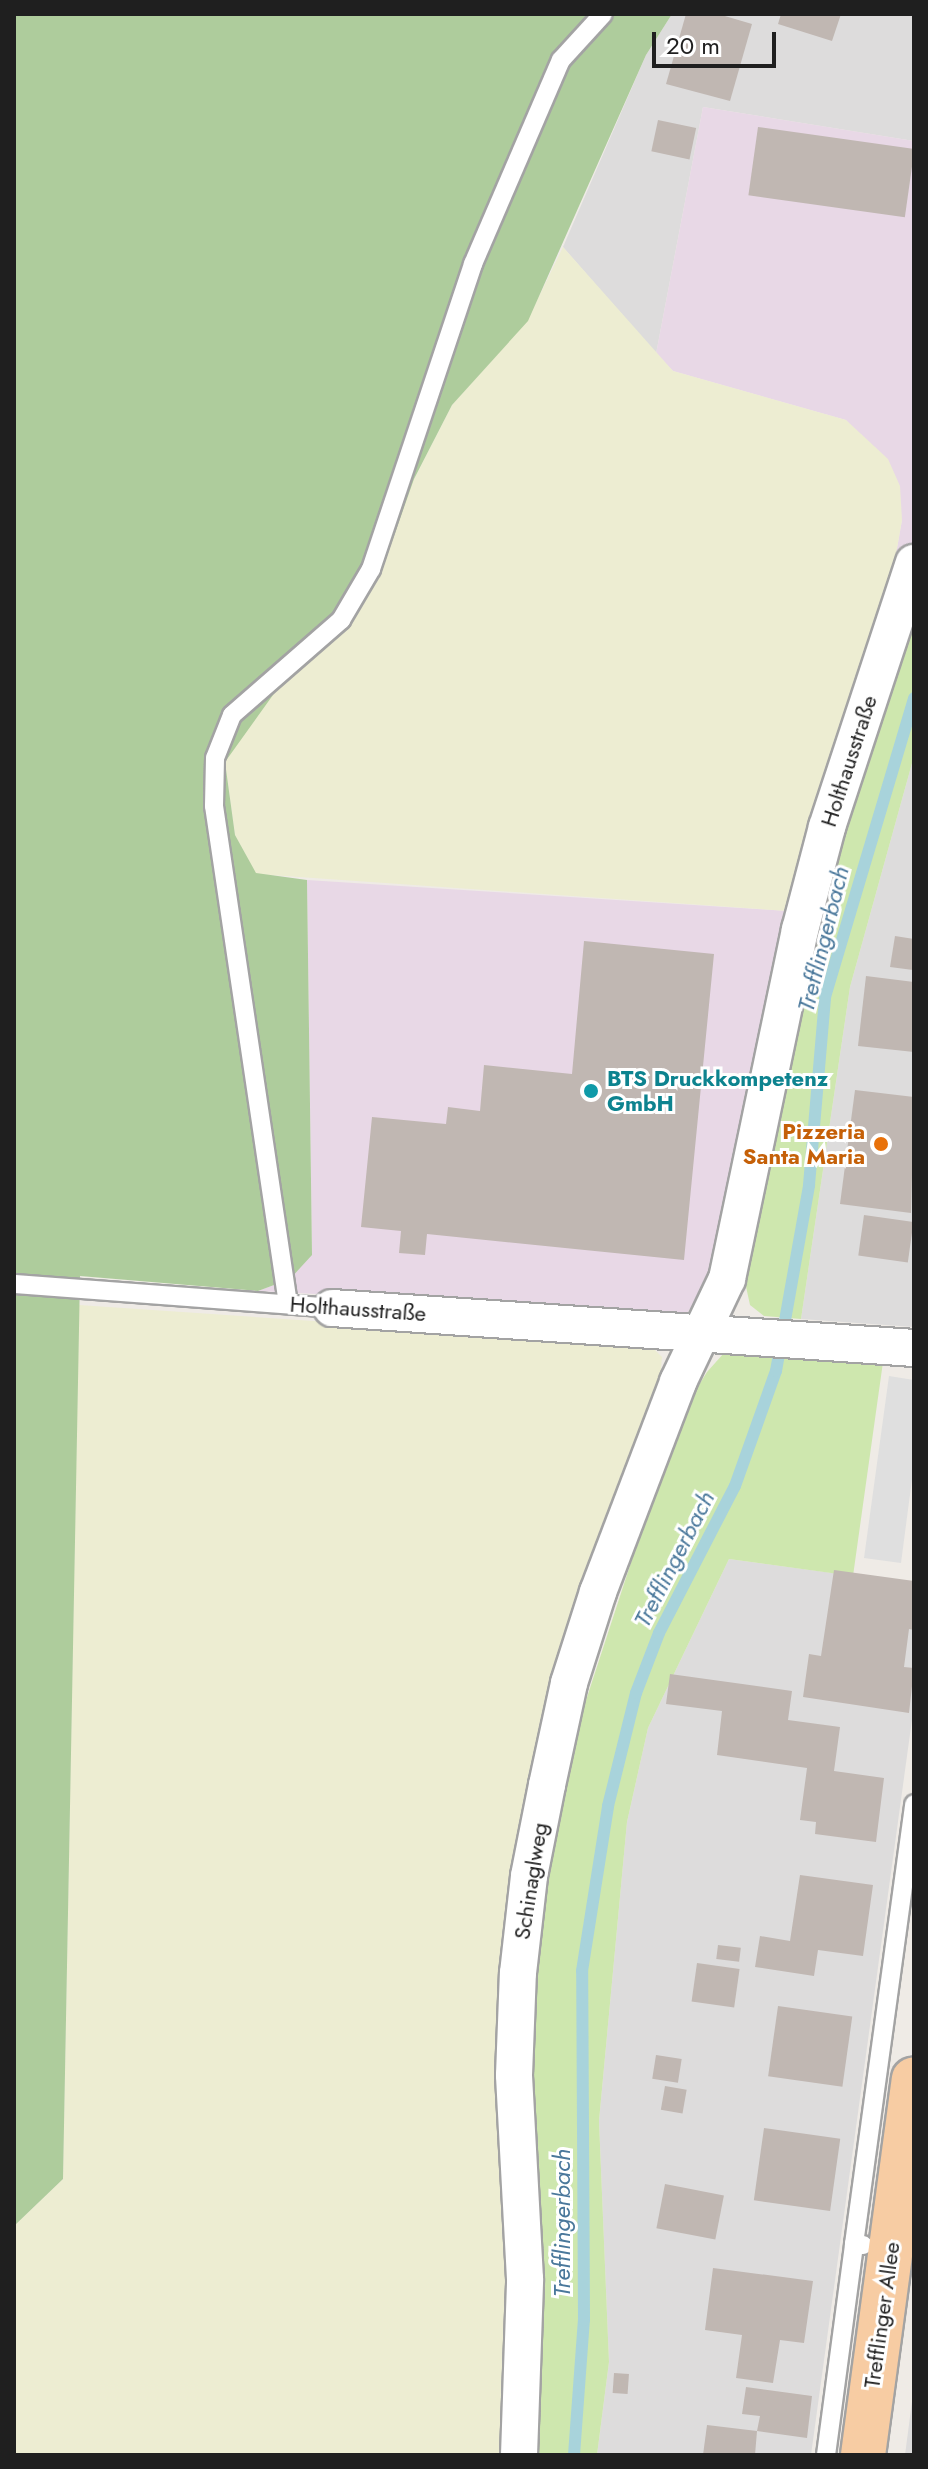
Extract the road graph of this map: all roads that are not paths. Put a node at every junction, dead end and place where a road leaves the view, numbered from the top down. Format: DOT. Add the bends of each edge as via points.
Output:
graph roads {
  1 [pos="603,14"];
  2 [pos="914,563"];
  3 [pos="14,1284"];
  4 [pos="288,1304"];
  5 [pos="332,1308"];
  6 [pos="702,1334"];
  7 [pos="914,1348"];
  8 [pos="914,1804"];
  9 [pos="914,2079"];
  10 [pos="887,2247"];
  11 [pos="519,2455"];
  12 [pos="826,2455"];
  13 [pos="863,2455"];
  1 -- 4 [label="lane" via="561,60 473,264 371,569 341,620 232,715 215,758 214,806"];
  2 -- 6 [label="street, Holthausstraße" via="827,827 772,1052 727,1279"];
  3 -- 4 [label="lane, Holthausstraße"];
  4 -- 5 [label="lane, Holthausstraße"];
  5 -- 6 [label="street, Holthausstraße"];
  6 -- 7 [label="street, Holthausstraße"];
  6 -- 11 [label="street, Schinaglweg" via="678,1382 588,1622 569,1683 529,1876 514,2075 525,2279"];
  8 -- 10 [label="lane"];
  9 -- 10 [label="main road, Trefflinger Allee"];
  10 -- 12 [label="lane"];
  10 -- 13 [label="main road, Trefflinger Allee"];
}
